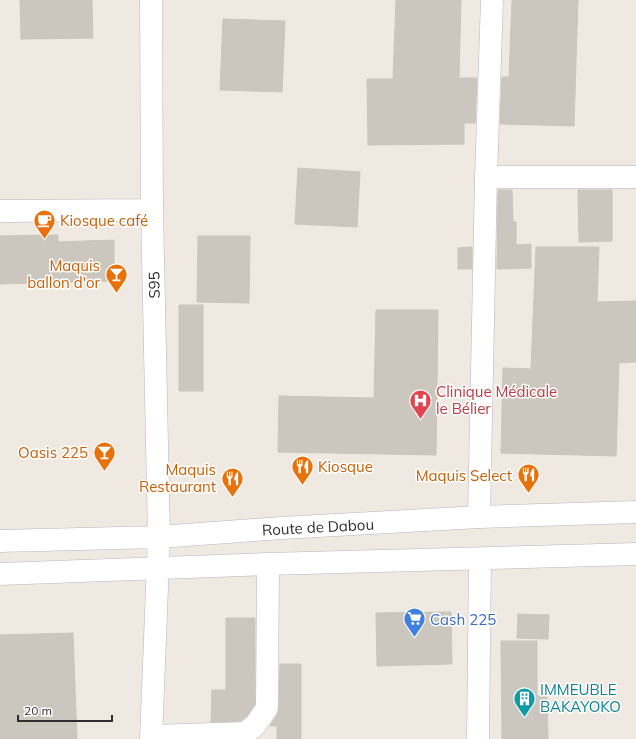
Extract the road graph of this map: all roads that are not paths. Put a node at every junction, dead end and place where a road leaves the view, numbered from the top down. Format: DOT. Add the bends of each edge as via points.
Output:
graph roads {
  1 [pos="152,0"];
  2 [pos="492,0"];
  3 [pos="486,177"];
  4 [pos="636,177"];
  5 [pos="152,210"];
  6 [pos="0,211"];
  7 [pos="636,512"];
  8 [pos="479,518"];
  9 [pos="159,537"];
  10 [pos="0,541"];
  11 [pos="636,554"];
  12 [pos="480,559"];
  13 [pos="268,564"];
  14 [pos="157,569"];
  15 [pos="0,574"];
  16 [pos="151,738"];
  17 [pos="478,739"];
  1 -- 5 [label="street, S95"];
  2 -- 3 [label="street"];
  3 -- 4 [label="street"];
  3 -- 8 [label="street"];
  5 -- 6 [label="street"];
  5 -- 9 [label="street, S95"];
  7 -- 8 [label="street, Route de Dabou"];
  8 -- 9 [label="street, Route de Dabou"];
  9 -- 10 [label="street, Route de Dabou"];
  9 -- 14 [label="street, S95"];
  11 -- 12 [label="street"];
  12 -- 13 [label="street"];
  12 -- 17 [label="street"];
  13 -- 14 [label="street"];
  13 -- 16 [label="street" via="267,708 246,733"];
  14 -- 15 [label="street"];
  14 -- 16 [label="street, S95"];
}
